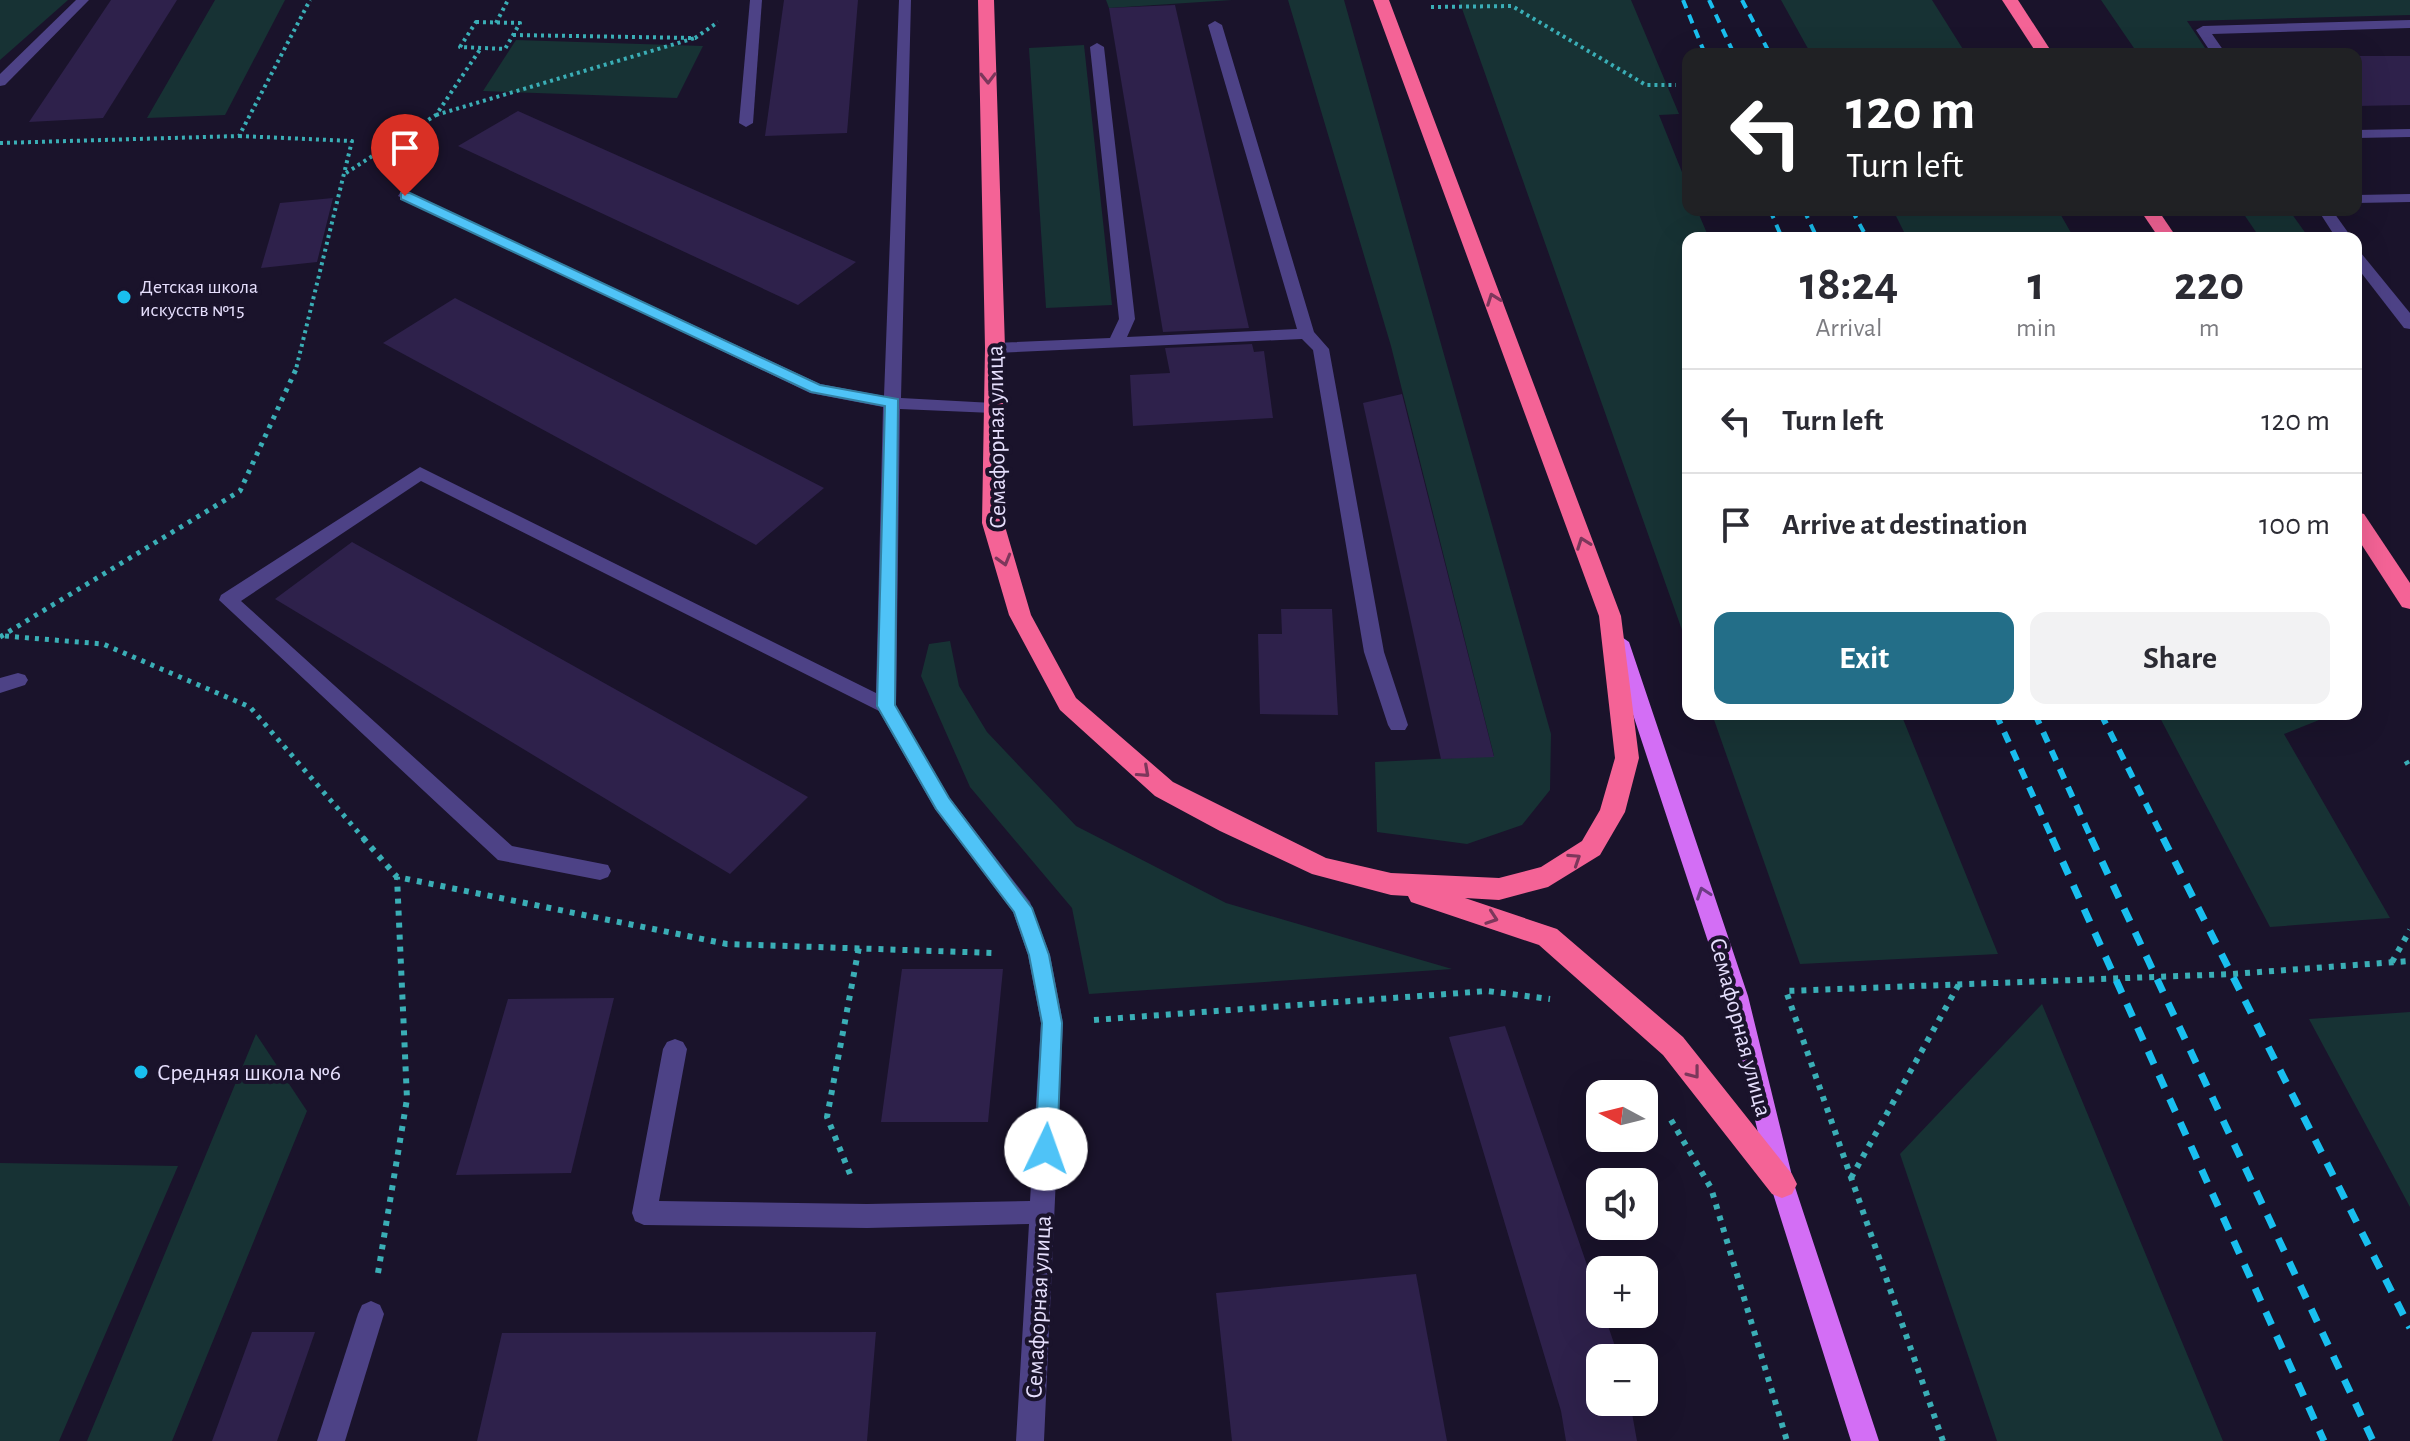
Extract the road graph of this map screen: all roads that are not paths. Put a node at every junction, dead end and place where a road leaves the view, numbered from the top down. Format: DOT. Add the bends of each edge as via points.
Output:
graph roads {
  1 [pos="83,0"];
  2 [pos="756,0"];
  3 [pos="905,0"];
  4 [pos="986,0"];
  5 [pos="1381,0"];
  6 [pos="1396,0"];
  7 [pos="1998,0"];
  8 [pos="2010,0"];
  9 [pos="2410,24"];
  10 [pos="1215,25"];
  11 [pos="2035,39"];
  12 [pos="1396,40"];
  13 [pos="1097,47"];
  14 [pos="2041,48"];
  15 [pos="2215,48"];
  16 [pos="0,82"];
  17 [pos="746,123"];
  18 [pos="2410,133"];
  19 [pos="2362,134"];
  20 [pos="405,196"];
  21 [pos="2410,198"];
  22 [pos="2362,199"];
  23 [pos="2362,264"];
  24 [pos="2410,324"];
  25 [pos="1306,334"];
  26 [pos="1116,343"];
  27 [pos="995,348"];
  28 [pos="892,403"];
  29 [pos="993,408"];
  30 [pos="2362,528"];
  31 [pos="2410,601"];
  32 [pos="1610,616"];
  33 [pos="886,706"];
  34 [pos="1398,725"];
  35 [pos="600,871"];
  36 [pos="1391,884"];
  37 [pos="675,1049"];
  38 [pos="1782,1184"];
  39 [pos="1044,1212"];
  40 [pos="371,1314"];
  41 [pos="331,1441"];
  42 [pos="1030,1441"];
  43 [pos="1865,1441"];
  1 -- 16 [label="street"];
  2 -- 17 [label="street"];
  3 -- 28 [label="street"];
  4 -- 27 [label="highway, Семафорная улица, one-way"];
  5 -- 12 [label="highway, Семафорная улица"];
  6 -- 12 [label="highway"];
  7 -- 11 [label="highway"];
  8 -- 11 [label="highway"];
  9 -- 15 [label="street" via="2203,30"];
  10 -- 25 [label="street"];
  11 -- 14 [label="highway"];
  32 -- 12 [label="highway, Семафорная улица, one-way"];
  13 -- 26 [label="street" via="1127,319"];
  18 -- 19 [label="street"];
  20 -- 28 [label="street" via="816,389"];
  21 -- 22 [label="street"];
  23 -- 24 [label="street"];
  25 -- 26 [label="street"];
  25 -- 34 [label="street" via="1321,349 1374,652"];
  26 -- 27 [label="street"];
  27 -- 29 [label="highway, Семафорная улица"];
  28 -- 29 [label="street"];
  28 -- 33 [label="street"];
  29 -- 36 [label="highway, Семафорная улица, one-way" via="993,523 1020,615 1068,704 1164,789 1321,867"];
  30 -- 31 [label="highway"];
  36 -- 32 [label="highway, Семафорная улица, one-way" via="1499,889 1548,876 1591,848 1612,812 1627,758"];
  38 -- 32 [label="main road, Семафорная улица, one-way" via="1737,996"];
  33 -- 35 [label="street" via="420,473 228,600 506,854"];
  33 -- 39 [label="street, Семафорная улица" via="942,803 1022,908 1039,955 1052,1023"];
  36 -- 38 [label="highway, one-way" via="1548,937 1673,1046"];
  37 -- 39 [label="street" via="644,1213"];
  38 -- 43 [label="main road, Семафорная улица"];
  39 -- 42 [label="street, Семафорная улица"];
  40 -- 41 [label="street"];
}
